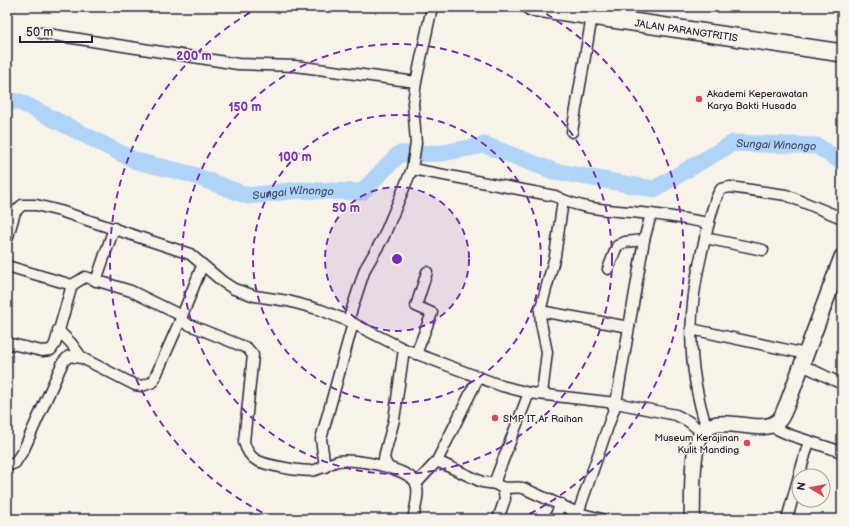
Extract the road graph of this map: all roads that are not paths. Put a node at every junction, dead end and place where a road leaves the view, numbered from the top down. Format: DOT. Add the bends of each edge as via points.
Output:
graph roads {
  1 [pos="432,7"];
  2 [pos="531,7"];
  3 [pos="592,16"];
  4 [pos="41,33"];
  5 [pos="842,53"];
  6 [pos="416,82"];
  7 [pos="572,132"];
  8 [pos="413,167"];
  9 [pos="563,200"];
  10 [pos="651,214"];
  11 [pos="842,218"];
  12 [pos="709,223"];
  13 [pos="114,228"];
  14 [pos="705,238"];
  15 [pos="7,240"];
  16 [pos="644,240"];
  17 [pos="763,250"];
  18 [pos="841,264"];
  19 [pos="7,266"];
  20 [pos="202,266"];
  21 [pos="608,269"];
  22 [pos="427,272"];
  23 [pos="96,281"];
  24 [pos="72,285"];
  25 [pos="540,312"];
  26 [pos="181,319"];
  27 [pos="350,322"];
  28 [pos="629,327"];
  29 [pos="691,329"];
  30 [pos="58,330"];
  31 [pos="7,343"];
  32 [pos="404,349"];
  33 [pos="416,354"];
  34 [pos="82,358"];
  35 [pos="804,360"];
  36 [pos="478,378"];
  37 [pos="842,384"];
  38 [pos="528,393"];
  39 [pos="542,394"];
  40 [pos="616,403"];
  41 [pos="770,426"];
  42 [pos="706,431"];
  43 [pos="809,441"];
  44 [pos="842,452"];
  45 [pos="437,461"];
  46 [pos="7,466"];
  47 [pos="325,467"];
  48 [pos="388,467"];
  49 [pos="801,468"];
  50 [pos="416,484"];
  51 [pos="499,486"];
  52 [pos="561,504"];
  53 [pos="791,505"];
  54 [pos="578,513"];
  55 [pos="413,519"];
  56 [pos="498,519"];
  57 [pos="554,519"];
  58 [pos="602,519"];
  59 [pos="692,519"];
  60 [pos="787,519"];
  1 -- 6 [label="street"];
  2 -- 3 [label="main road, JALAN PARANGTRITIS"];
  3 -- 5 [label="main road, JALAN PARANGTRITIS"];
  3 -- 7 [label="street"];
  4 -- 6 [label="street" via="238,64 295,66"];
  6 -- 8 [label="street" via="416,143"];
  8 -- 9 [label="street" via="555,196"];
  8 -- 27 [label="street" via="383,238 365,269"];
  9 -- 10 [label="street" via="606,211"];
  9 -- 25 [label="street" via="555,256"];
  10 -- 12 [label="street"];
  10 -- 16 [label="street"];
  11 -- 12 [label="street" via="786,195 730,187 721,189 718,194"];
  12 -- 14 [label="street"];
  13 -- 15 [label="street" via="60,211 26,204 15,212"];
  13 -- 20 [label="street" via="190,254"];
  13 -- 23 [label="street"];
  14 -- 17 [label="street"];
  14 -- 29 [label="street" via="694,289"];
  16 -- 21 [label="street" via="625,242 617,246"];
  16 -- 28 [label="street"];
  18 -- 35 [label="main road"];
  19 -- 24 [label="street"];
  20 -- 26 [label="street"];
  20 -- 27 [label="street" via="223,282 244,293 288,302"];
  22 -- 33 [label="street" via="416,306 432,313"];
  23 -- 24 [label="street" via="85,277"];
  23 -- 26 [label="street" via="137,293"];
  24 -- 30 [label="street"];
  25 -- 28 [label="street"];
  25 -- 39 [label="street" via="547,352"];
  26 -- 34 [label="street" via="156,376 147,385 135,385"];
  26 -- 47 [label="street" via="247,348 253,355 244,442 246,450 255,460 297,470 314,471"];
  27 -- 32 [label="street"];
  27 -- 47 [label="street" via="321,439"];
  28 -- 40 [label="street"];
  29 -- 35 [label="street"];
  29 -- 42 [label="street" via="690,341"];
  30 -- 31 [label="street" via="54,347 47,352"];
  30 -- 34 [label="street"];
  32 -- 33 [label="street"];
  32 -- 48 [label="street" via="394,420 385,454 385,463"];
  33 -- 36 [label="street"];
  34 -- 46 [label="street" via="73,355 65,358 24,449 15,463"];
  35 -- 37 [label="street"];
  35 -- 41 [label="main road" via="779,421"];
  36 -- 38 [label="street"];
  36 -- 45 [label="street"];
  38 -- 39 [label="street"];
  38 -- 51 [label="street" via="496,478"];
  39 -- 40 [label="street"];
  40 -- 42 [label="street" via="676,415"];
  40 -- 54 [label="street"];
  41 -- 42 [label="main road" via="719,424"];
  41 -- 43 [label="street"];
  42 -- 59 [label="main road" via="699,439 694,470"];
  43 -- 44 [label="street"];
  43 -- 49 [label="street"];
  45 -- 50 [label="street"];
  45 -- 51 [label="street" via="482,482"];
  47 -- 48 [label="street" via="338,461"];
  48 -- 50 [label="street" via="410,476"];
  50 -- 55 [label="street"];
  51 -- 52 [label="street" via="523,488"];
  51 -- 56 [label="street" via="505,499"];
  52 -- 54 [label="street"];
  52 -- 57 [label="street"];
  53 -- 60 [label="street"];
  54 -- 58 [label="street"];
}
